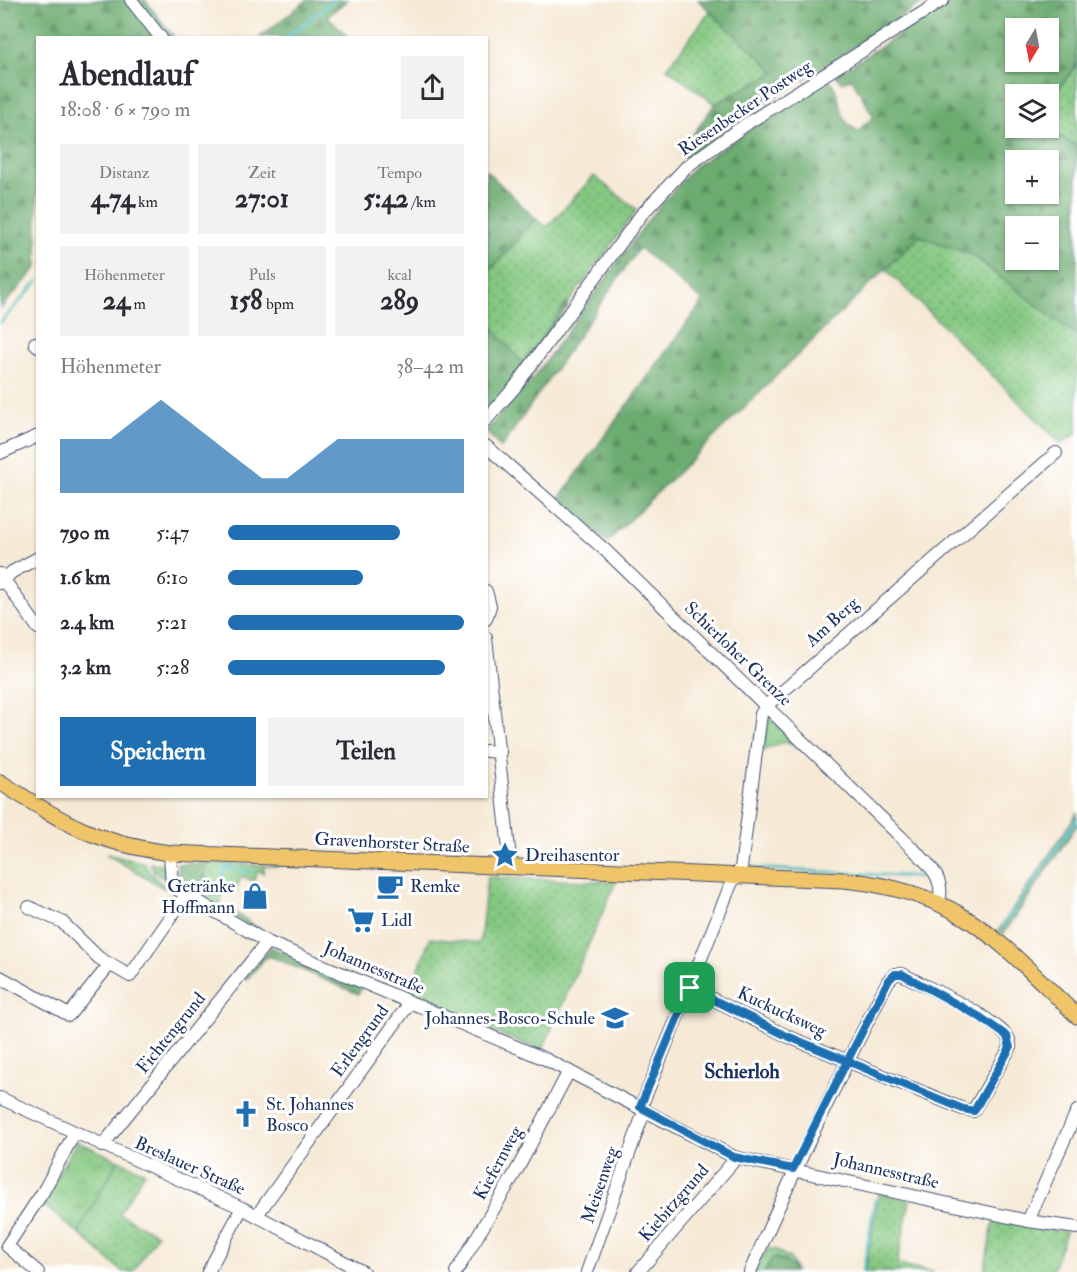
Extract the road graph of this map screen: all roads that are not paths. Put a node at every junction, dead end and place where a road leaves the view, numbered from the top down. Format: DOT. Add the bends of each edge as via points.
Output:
graph roads {
  1 [pos="131,0"];
  2 [pos="943,0"];
  3 [pos="159,36"];
  4 [pos="488,418"];
  5 [pos="36,437"];
  6 [pos="488,448"];
  7 [pos="0,453"];
  8 [pos="1056,453"];
  9 [pos="36,559"];
  10 [pos="1,578"];
  11 [pos="36,625"];
  12 [pos="488,654"];
  13 [pos="766,706"];
  14 [pos="488,751"];
  15 [pos="500,752"];
  16 [pos="0,782"];
  17 [pos="170,853"];
  18 [pos="511,868"];
  19 [pos="736,875"];
  20 [pos="186,896"];
  21 [pos="939,902"];
  22 [pos="29,907"];
  23 [pos="267,942"];
  24 [pos="110,964"];
  25 [pos="0,977"];
  26 [pos="690,988"];
  27 [pos="409,1004"];
  28 [pos="1077,1016"];
  29 [pos="848,1060"];
  30 [pos="569,1071"];
  31 [pos="0,1098"];
  32 [pos="643,1108"];
  33 [pos="1077,1111"];
  34 [pos="74,1134"];
  35 [pos="102,1146"];
  36 [pos="734,1157"];
  37 [pos="793,1169"];
  38 [pos="242,1208"];
  39 [pos="257,1215"];
  40 [pos="1028,1221"];
  41 [pos="1077,1228"];
  42 [pos="38,1272"];
  43 [pos="207,1272"];
  44 [pos="363,1272"];
  45 [pos="456,1272"];
  46 [pos="587,1272"];
  47 [pos="638,1272"];
  48 [pos="750,1272"];
  1 -- 3 [label="street"];
  2 -- 4 [label="street, Riesenbecker Postweg" via="687,166 641,215 515,387"];
  5 -- 7 [label="street"];
  6 -- 13 [label="street, Schierloher Grenze" via="604,550"];
  8 -- 13 [label="street, Am Berg"];
  9 -- 10 [label="street"];
  10 -- 11 [label="street"];
  12 -- 15 [label="street"];
  13 -- 19 [label="street" via="761,714 741,868"];
  13 -- 21 [label="street, Schierloher Grenze" via="938,874 942,892"];
  14 -- 15 [label="street"];
  15 -- 18 [label="street"];
  16 -- 17 [label="main road, Gravenhorster Straße" via="90,836"];
  17 -- 18 [label="main road, Gravenhorster Straße"];
  17 -- 20 [label="street, Johannesstraße" via="170,883"];
  18 -- 19 [label="main road, Gravenhorster Straße"];
  19 -- 21 [label="main road, Gravenhorster Straße" via="867,882"];
  19 -- 26 [label="street, Meisenweg"];
  20 -- 23 [label="street, Johannesstraße"];
  20 -- 24 [label="street" via="130,976"];
  21 -- 28 [label="main road, Gravenhorster Straße" via="1005,945"];
  22 -- 24 [label="street" via="62,922"];
  23 -- 27 [label="street, Johannesstraße"];
  23 -- 35 [label="street, Fichtengrund"];
  24 -- 25 [label="street" via="69,1015"];
  26 -- 29 [label="street, Kuckucksweg" via="787,1036"];
  26 -- 32 [label="street, Meisenweg"];
  27 -- 30 [label="street, Johannesstraße"];
  27 -- 39 [label="street, Erlengrund"];
  29 -- 29 [label="street" via="974,1111 1010,1042 980,1017 902,974 895,974"];
  29 -- 37 [label="street"];
  30 -- 32 [label="street, Johannesstraße"];
  30 -- 45 [label="street, Kiefernweg"];
  31 -- 34 [label="street, Breslauer Straße"];
  32 -- 36 [label="street, Johannesstraße"];
  32 -- 46 [label="street, Meisenweg"];
  33 -- 40 [label="street"];
  34 -- 35 [label="street, Breslauer Straße"];
  34 -- 42 [label="street" via="43,1192 7,1246"];
  35 -- 38 [label="street, Breslauer Straße"];
  36 -- 37 [label="street, Johannesstraße"];
  36 -- 47 [label="street, Kiebitzgrund"];
  37 -- 40 [label="street, Johannesstraße"];
  37 -- 48 [label="street"];
  38 -- 39 [label="street, Breslauer Straße"];
  38 -- 43 [label="street"];
  39 -- 44 [label="street, Breslauer Straße"];
  40 -- 41 [label="street, Johannesstraße"];
}
